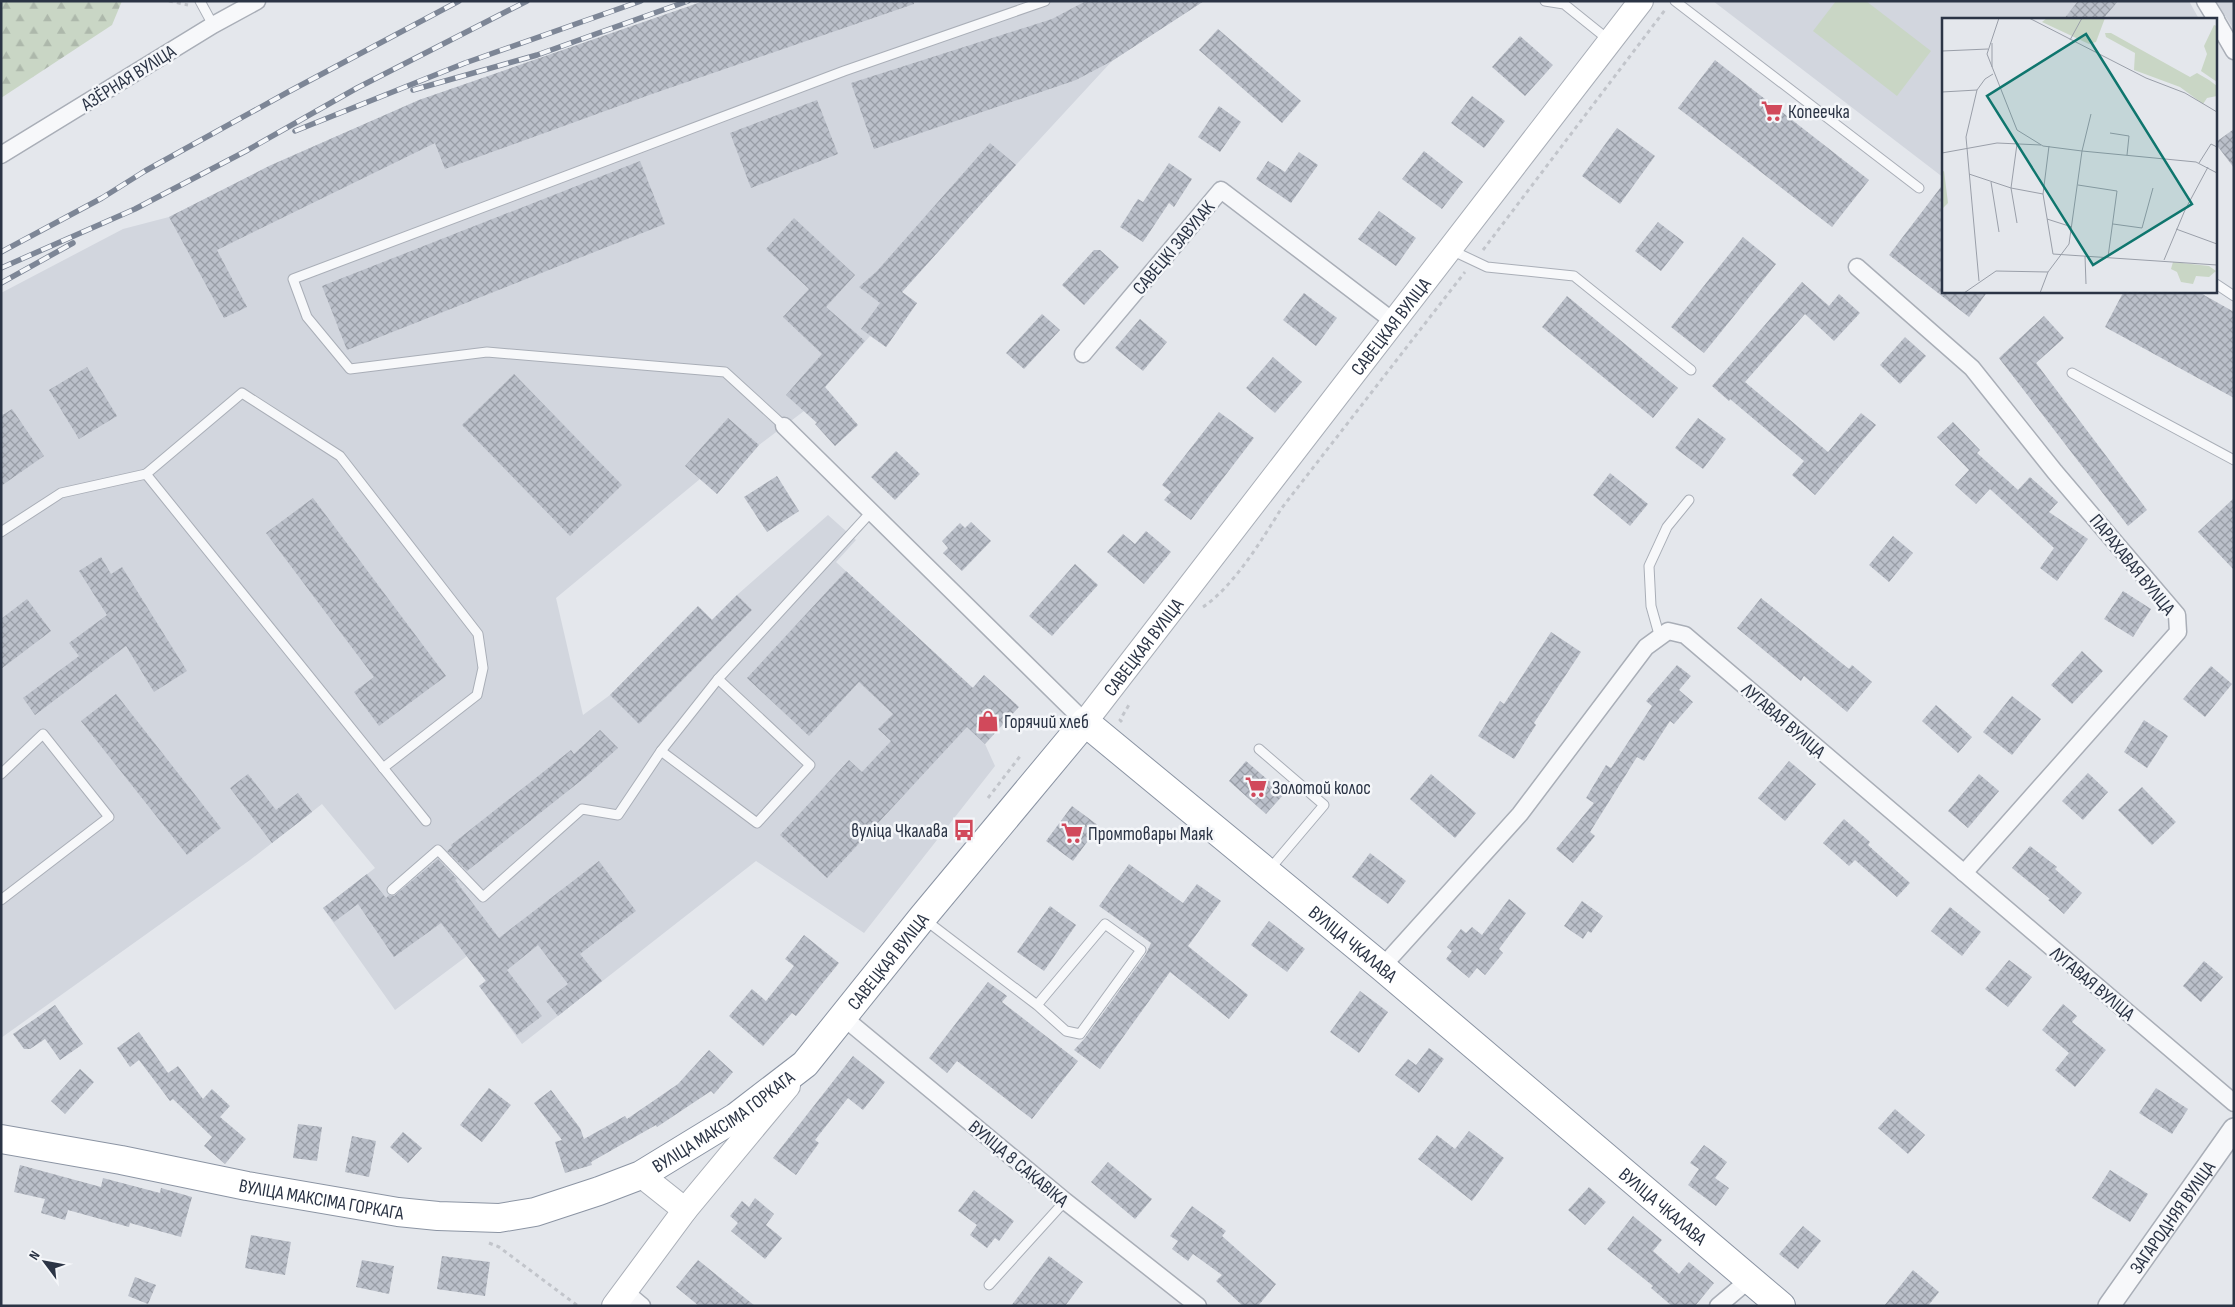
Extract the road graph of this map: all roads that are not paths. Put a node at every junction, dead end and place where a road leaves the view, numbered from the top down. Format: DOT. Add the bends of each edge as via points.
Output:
graph roads {
  1 [pos="200,1"];
  2 [pos="257,1"];
  3 [pos="1045,1"];
  4 [pos="1545,1"];
  5 [pos="1675,1"];
  6 [pos="2205,1"];
  7 [pos="1636,3"];
  8 [pos="2215,18"];
  9 [pos="2218,23"];
  10 [pos="213,25"];
  11 [pos="1610,41"];
  12 [pos="2234,51"];
  13 [pos="1,155"];
  14 [pos="1919,188"];
  15 [pos="1448,249"];
  16 [pos="1857,267"];
  17 [pos="2218,285"];
  18 [pos="2234,296"];
  19 [pos="1393,321"];
  20 [pos="1083,354"];
  21 [pos="1691,370"];
  22 [pos="2072,373"];
  23 [pos="784,426"];
  24 [pos="2234,460"];
  25 [pos="146,474"];
  26 [pos="1689,500"];
  27 [pos="872,511"];
  28 [pos="1,532"];
  29 [pos="1660,638"];
  30 [pos="718,679"];
  31 [pos="1085,722"];
  32 [pos="1259,749"];
  33 [pos="661,751"];
  34 [pos="383,768"];
  35 [pos="1,774"];
  36 [pos="426,821"];
  37 [pos="1267,872"];
  38 [pos="1964,873"];
  39 [pos="392,890"];
  40 [pos="1,900"];
  41 [pos="922,918"];
  42 [pos="1382,967"];
  43 [pos="1036,1005"];
  44 [pos="844,1016"];
  45 [pos="805,1064"];
  46 [pos="2234,1103"];
  47 [pos="2234,1129"];
  48 [pos="1,1139"];
  49 [pos="641,1175"];
  50 [pos="1065,1201"];
  51 [pos="685,1210"];
  52 [pos="1750,1279"];
  53 [pos="989,1285"];
  54 [pos="619,1298"];
  55 [pos="642,1306"];
  56 [pos="1198,1306"];
  57 [pos="1718,1306"];
  58 [pos="1781,1306"];
  59 [pos="2109,1306"];
  1 -- 10 [label="lane"];
  2 -- 10 [label="street, АЗЁРНАЯ ВУЛІЦА"];
  3 -- 23 [label="lane" via="844,71 293,279 308,317 350,369 487,352 725,372"];
  4 -- 11 [label="lane" via="1564,4"];
  5 -- 14 [label="lane"];
  6 -- 8 [label="street"];
  7 -- 11 [label="main road, САВЕЦКАЯ ВУЛІЦА"];
  9 -- 12 [label="street"];
  10 -- 13 [label="street, АЗЁРНАЯ ВУЛІЦА"];
  11 -- 15 [label="main road, САВЕЦКАЯ ВУЛІЦА"];
  15 -- 19 [label="main road, САВЕЦКАЯ ВУЛІЦА"];
  15 -- 21 [label="lane" via="1487,267 1574,276"];
  16 -- 38 [label="street, ПАРАХАВАЯ ВУЛІЦА" via="1972,368 2055,472 2177,615 2178,632"];
  17 -- 18 [label="lane"];
  19 -- 20 [label="street, САВЕЦКІ ЗАВУЛАК" via="1222,190"];
  19 -- 31 [label="main road, САВЕЦКАЯ ВУЛІЦА"];
  22 -- 24 [label="lane"];
  23 -- 27 [label="street, ВУЛІЦА ЧКАЛАВА"];
  25 -- 28 [label="lane" via="61,492"];
  25 -- 34 [label="lane"];
  25 -- 34 [label="lane" via="242,392 340,456 478,634 483,668 477,695"];
  26 -- 29 [label="lane" via="1667,527 1648,566 1651,606"];
  27 -- 30 [label="lane"];
  27 -- 31 [label="street, ВУЛІЦА ЧКАЛАВА"];
  29 -- 38 [label="street, ЛУГАВАЯ ВУЛІЦА" via="1668,632 1685,635"];
  29 -- 42 [label="street" via="1646,647 1520,814"];
  30 -- 33 [label="lane"];
  30 -- 33 [label="lane" via="810,765 757,823"];
  31 -- 37 [label="highway, ВУЛІЦА ЧКАЛАВА"];
  31 -- 41 [label="highway, САВЕЦКАЯ ВУЛІЦА"];
  32 -- 37 [label="lane" via="1324,805"];
  33 -- 39 [label="lane" via="618,814 582,809 483,897 438,850"];
  34 -- 36 [label="lane"];
  35 -- 40 [label="lane" via="44,734 109,817"];
  37 -- 42 [label="highway, ВУЛІЦА ЧКАЛАВА"];
  38 -- 46 [label="street, ЛУГАВАЯ ВУЛІЦА"];
  41 -- 43 [label="lane"];
  41 -- 44 [label="highway, САВЕЦКАЯ ВУЛІЦА"];
  42 -- 52 [label="highway, ВУЛІЦА ЧКАЛАВА"];
  43 -- 43 [label="lane" via="1066,1031 1080,1034 1141,950 1104,924"];
  44 -- 45 [label="highway, САВЕЦКАЯ ВУЛІЦА"];
  44 -- 50 [label="street, ВУЛІЦА 8 САКАВІКА"];
  45 -- 49 [label="highway, ВУЛІЦА МАКСІМА ГОРКАГА" via="736,1117"];
  45 -- 51 [label="main road, САВЕЦКАЯ ВУЛІЦА"];
  47 -- 59 [label="street, ЗАГАРОДНЯЯ ВУЛІЦА"];
  48 -- 49 [label="highway, ВУЛІЦА МАКСІМА ГОРКАГА" via="398,1212 487,1218 535,1212"];
  49 -- 51 [label="main road, ВУЛІЦА МАКСІМА ГОРКАГА"];
  50 -- 53 [label="lane"];
  50 -- 56 [label="street, ВУЛІЦА 8 САКАВІКА"];
  51 -- 54 [label="main road, САВЕЦКАЯ ВУЛІЦА"];
  52 -- 57 [label="street"];
  52 -- 58 [label="highway, ВУЛІЦА ЧКАЛАВА"];
  54 -- 55 [label="street"];
}
